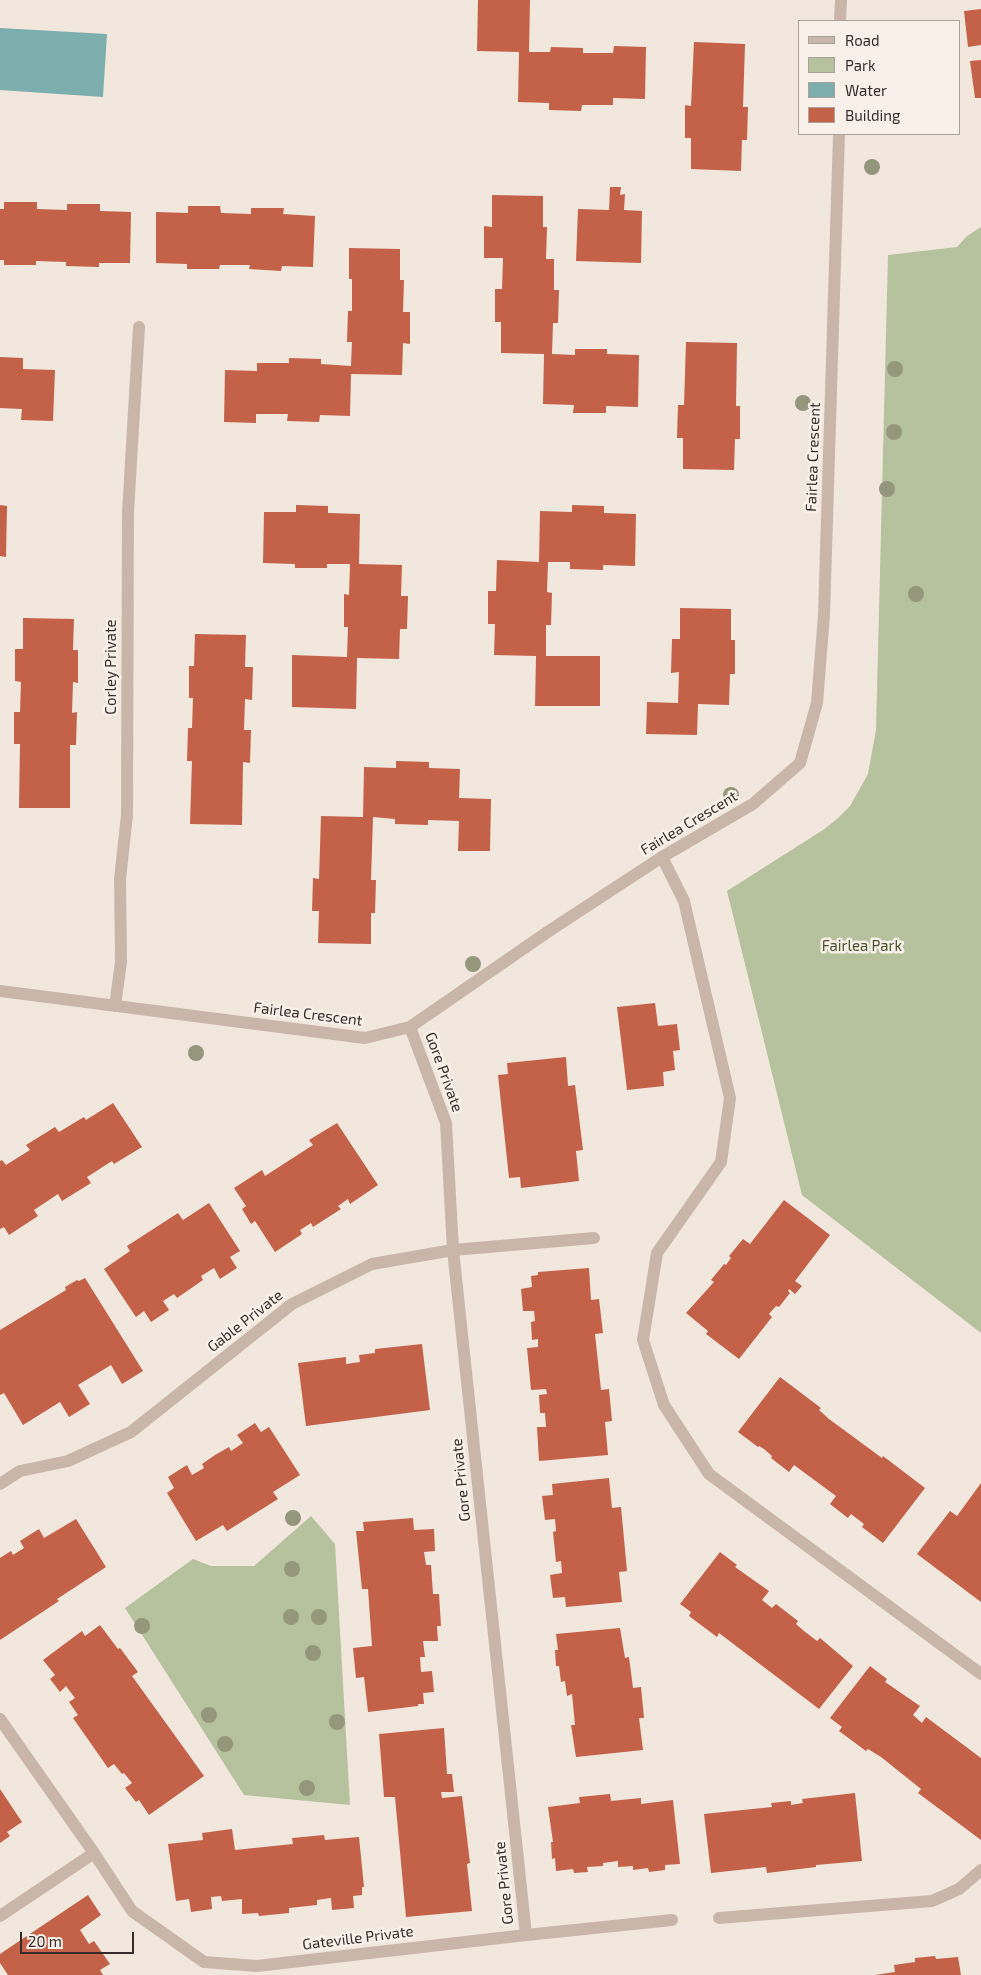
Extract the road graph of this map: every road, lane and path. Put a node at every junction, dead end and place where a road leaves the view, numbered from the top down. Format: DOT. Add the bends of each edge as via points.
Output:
graph roads {
  1 [pos="841,0"];
  2 [pos="840,20"];
  3 [pos="839,135"];
  4 [pos="139,327"];
  5 [pos="662,857"];
  6 [pos="0,991"];
  7 [pos="115,1006"];
  8 [pos="410,1027"];
  9 [pos="594,1238"];
  10 [pos="453,1250"];
  11 [pos="0,1484"];
  12 [pos="981,1674"];
  13 [pos="0,1720"];
  14 [pos="94,1853"];
  15 [pos="981,1870"];
  16 [pos="0,1916"];
  17 [pos="719,1918"];
  18 [pos="672,1920"];
  19 [pos="526,1935"];
  1 -- 2 [label="street"];
  3 -- 5 [label="street, Fairlea Crescent" via="824,615 817,703 800,763 753,804"];
  4 -- 7 [label="street, Corley Private" via="128,512 127,815 120,879 121,962"];
  5 -- 8 [label="street, Fairlea Crescent"];
  5 -- 12 [label="street" via="684,901 730,1098 721,1162 656,1253 643,1340 664,1405 709,1474"];
  6 -- 7 [label="street, Fairlea Crescent"];
  7 -- 8 [label="street, Fairlea Crescent" via="365,1038"];
  8 -- 10 [label="street, Gore Private" via="446,1123"];
  9 -- 10 [label="street, Gable Private"];
  10 -- 11 [label="street, Gable Private" via="372,1264 292,1304 131,1432 68,1461 20,1471"];
  10 -- 19 [label="street, Gore Private"];
  13 -- 14 [label="street, Gateville Private"];
  14 -- 16 [label="street"];
  14 -- 19 [label="street, Gateville Private" via="132,1911 204,1962 257,1966"];
  15 -- 17 [label="street" via="960,1889 932,1901"];
  18 -- 19 [label="street, Gateville Private"];
}
